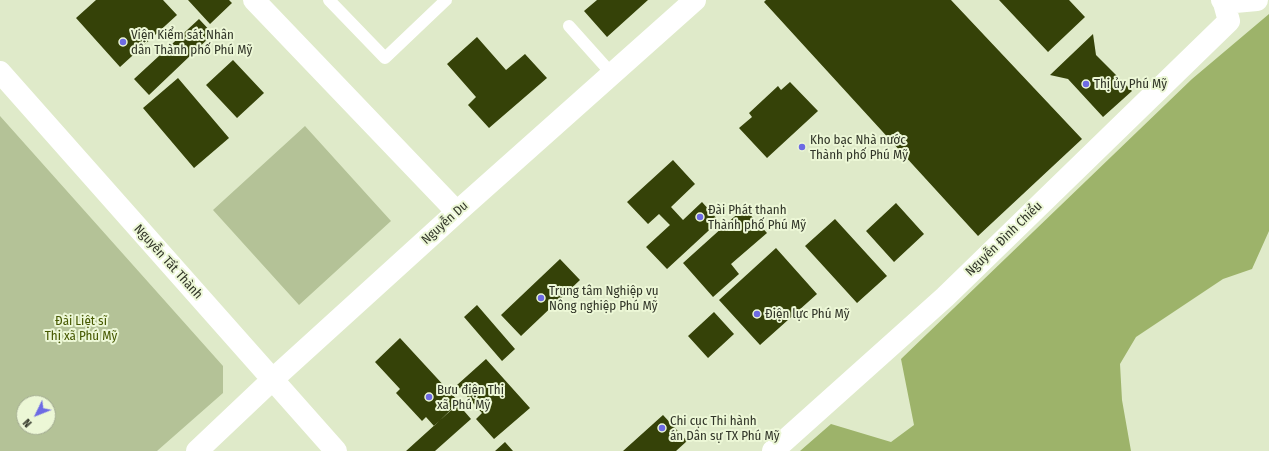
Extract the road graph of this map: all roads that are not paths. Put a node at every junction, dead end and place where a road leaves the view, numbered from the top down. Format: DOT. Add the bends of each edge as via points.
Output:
graph roads {
  1 [pos="254,0"];
  2 [pos="329,0"];
  3 [pos="446,0"];
  4 [pos="695,0"];
  5 [pos="1256,0"];
  6 [pos="1225,8"];
  7 [pos="570,26"];
  8 [pos="0,72"];
  9 [pos="612,74"];
  10 [pos="457,212"];
  11 [pos="272,380"];
  12 [pos="197,451"];
  13 [pos="336,451"];
  14 [pos="773,451"];
  1 -- 10 [label="street"];
  2 -- 3 [label="lane" via="385,58"];
  4 -- 9 [label="street, Nguyễn Du"];
  5 -- 6 [label="street, Nguyễn Đình Chiểu"];
  6 -- 14 [label="street, Nguyễn Đình Chiểu" via="945,297"];
  7 -- 9 [label="lane"];
  8 -- 11 [label="street, Nguyễn Tất Thành"];
  9 -- 10 [label="street, Nguyễn Du"];
  10 -- 11 [label="street, Nguyễn Du"];
  11 -- 12 [label="street, Nguyễn Du"];
  11 -- 13 [label="street, Nguyễn Tất Thành"];
}
